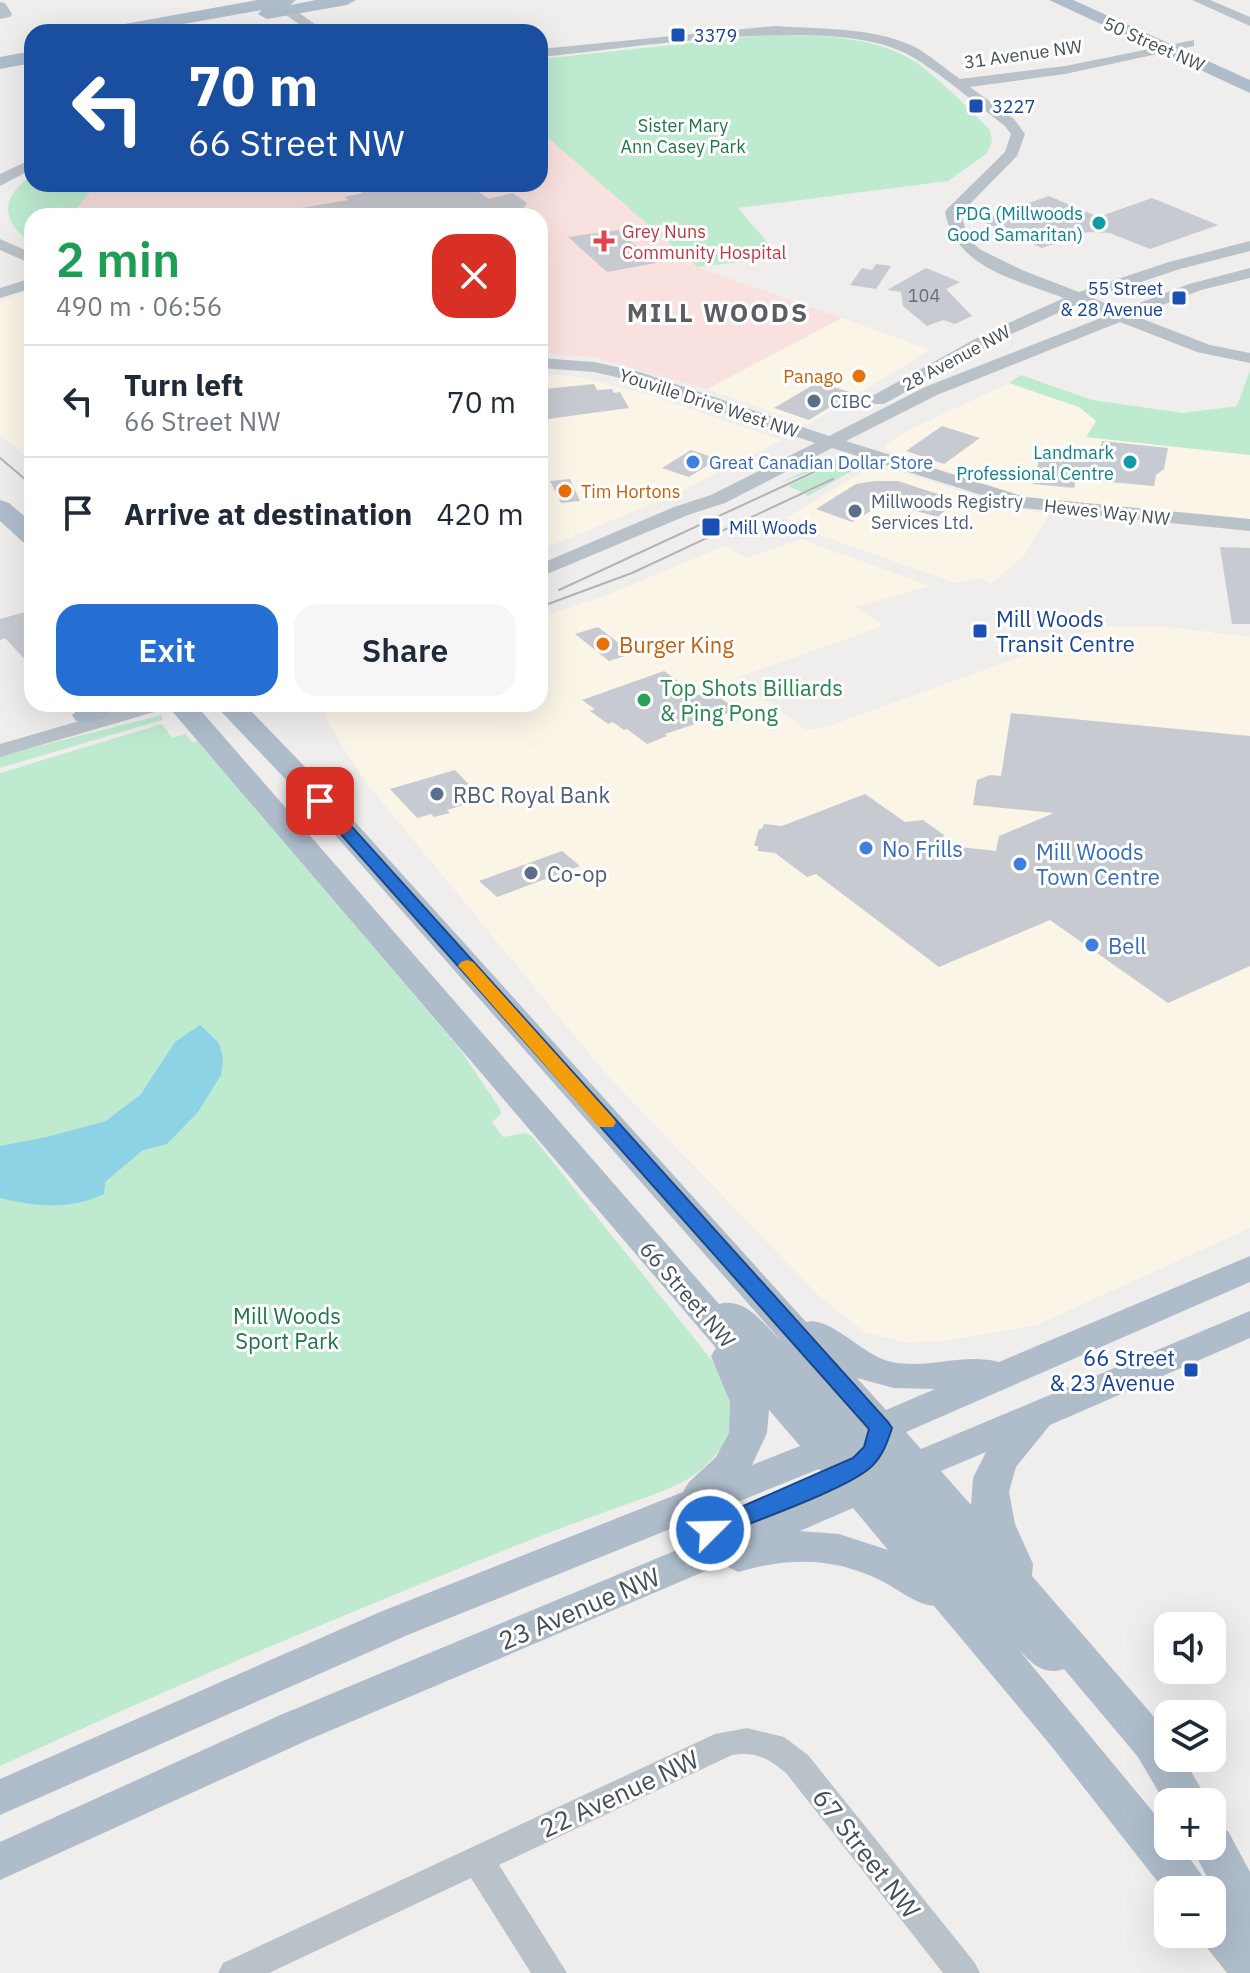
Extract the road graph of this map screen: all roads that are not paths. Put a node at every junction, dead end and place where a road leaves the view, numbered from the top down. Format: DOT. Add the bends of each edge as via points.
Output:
graph roads {
  1 [pos="318,0"];
  2 [pos="347,0"];
  3 [pos="1058,0"];
  4 [pos="1094,0"];
  5 [pos="1199,0"];
  6 [pos="281,3"];
  7 [pos="1250,22"];
  8 [pos="156,24"];
  9 [pos="196,24"];
  10 [pos="201,24"];
  11 [pos="309,24"];
  12 [pos="1189,43"];
  13 [pos="24,47"];
  14 [pos="1164,49"];
  15 [pos="0,51"];
  16 [pos="548,52"];
  17 [pos="24,58"];
  18 [pos="0,63"];
  19 [pos="1250,71"];
  20 [pos="957,84"];
  21 [pos="1250,87"];
  22 [pos="24,167"];
  23 [pos="0,181"];
  24 [pos="0,244"];
  25 [pos="1245,247"];
  26 [pos="24,255"];
  27 [pos="1250,273"];
  28 [pos="24,286"];
  29 [pos="0,293"];
  30 [pos="1080,299"];
  31 [pos="1119,316"];
  32 [pos="1250,358"];
  33 [pos="1006,362"];
  34 [pos="548,364"];
  35 [pos="822,440"];
  36 [pos="0,482"];
  37 [pos="24,504"];
  38 [pos="0,508"];
  39 [pos="1250,525"];
  40 [pos="24,530"];
  41 [pos="548,568"];
  42 [pos="89,712"];
  43 [pos="134,712"];
  44 [pos="187,712"];
  45 [pos="218,712"];
  46 [pos="235,712"];
  47 [pos="0,740"];
  48 [pos="0,751"];
  49 [pos="362,848"];
  50 [pos="660,1263"];
  51 [pos="1250,1268"];
  52 [pos="1250,1275"];
  53 [pos="753,1286"];
  54 [pos="1250,1323"];
  55 [pos="722,1334"];
  56 [pos="1021,1367"];
  57 [pos="1039,1413"];
  58 [pos="871,1459"];
  59 [pos="682,1506"];
  60 [pos="631,1586"];
  61 [pos="1016,1586"];
  62 [pos="955,1605"];
  63 [pos="476,1651"];
  64 [pos="1119,1704"];
  65 [pos="764,1741"];
  66 [pos="1179,1788"];
  67 [pos="0,1798"];
  68 [pos="477,1859"];
  69 [pos="1221,1860"];
  70 [pos="0,1862"];
  71 [pos="1179,1876"];
  72 [pos="1250,1915"];
  73 [pos="1226,1938"];
  74 [pos="1250,1968"];
  75 [pos="235,1973"];
  76 [pos="550,1973"];
  77 [pos="963,1973"];
  1 -- 6 [label="main road"];
  2 -- 6 [label="main road"];
  3 -- 14 [label="main road, 50 Street NW"];
  4 -- 12 [label="main road, 50 Street NW"];
  5 -- 7 [label="street"];
  6 -- 8 [label="main road"];
  6 -- 9 [label="main road"];
  6 -- 10 [label="main road"];
  6 -- 11 [label="street"];
  12 -- 14 [label="street, 31 Avenue NW"];
  12 -- 19 [label="main road, 50 Street NW"];
  13 -- 15 [label="main road"];
  14 -- 20 [label="street, 31 Avenue NW" via="1065,70"];
  14 -- 21 [label="main road, 50 Street NW"];
  16 -- 20 [label="street" via="797,31 884,41 910,50"];
  17 -- 18 [label="main road"];
  20 -- 30 [label="street" via="1018,134 1012,153 953,212 965,246"];
  22 -- 23 [label="street"];
  24 -- 26 [label="street"];
  25 -- 30 [label="street, 28 Avenue NW"];
  25 -- 31 [label="street" via="1127,296 1118,306"];
  27 -- 31 [label="street, 28 Avenue NW"];
  28 -- 29 [label="street"];
  30 -- 31 [label="street"];
  30 -- 33 [label="street" via="1079,312"];
  30 -- 35 [label="street, 28 Avenue NW" via="954,355"];
  31 -- 32 [label="street" via="1189,345"];
  31 -- 33 [label="street, 28 Avenue NW"];
  33 -- 35 [label="street, 28 Avenue NW"];
  34 -- 35 [label="street, Youville Drive West NW" via="634,376"];
  35 -- 39 [label="street, Hewes Way NW" via="1035,504"];
  35 -- 41 [label="street, 28 Avenue NW" via="718,499"];
  36 -- 37 [label="main road"];
  38 -- 40 [label="main road"];
  42 -- 47 [label="street"];
  43 -- 48 [label="street"];
  44 -- 50 [label="main road, 66 Street NW"];
  45 -- 49 [label="main road"];
  46 -- 49 [label="main road, 66 Street NW"];
  49 -- 53 [label="main road, 66 Street NW"];
  50 -- 55 [label="main road, 66 Street NW"];
  50 -- 58 [label="main road" via="702,1283"];
  51 -- 56 [label="main road, 23 Avenue NW"];
  52 -- 58 [label="main road" via="1140,1333"];
  53 -- 56 [label="main road" via="831,1347 888,1377"];
  53 -- 58 [label="main road, 66 Street NW"];
  54 -- 57 [label="main road, 23 Avenue NW"];
  55 -- 58 [label="main road, 66 Street NW"];
  55 -- 59 [label="main road" via="751,1420 737,1457 719,1480"];
  56 -- 58 [label="main road, 23 Avenue NW"];
  57 -- 58 [label="main road, 23 Avenue NW"];
  57 -- 61 [label="main road" via="1004,1453 988,1486"];
  58 -- 59 [label="main road, 23 Avenue NW"];
  58 -- 60 [label="main road, 23 Avenue NW"];
  58 -- 61 [label="main road, 66 Street NW"];
  58 -- 62 [label="main road, 66 Street NW"];
  58 -- 63 [label="main road" via="530,1610"];
  58 -- 64 [label="main road" via="972,1576 1073,1679"];
  59 -- 67 [label="main road, 23 Avenue NW" via="395,1623"];
  60 -- 62 [label="main road" via="775,1548 819,1545 896,1569"];
  60 -- 63 [label="main road, 23 Avenue NW"];
  61 -- 64 [label="main road, 66 Street NW"];
  62 -- 71 [label="main road, 66 Street NW"];
  63 -- 70 [label="main road, 23 Avenue NW"];
  64 -- 66 [label="main road, 66 Street NW"];
  65 -- 68 [label="street, 22 Avenue NW" via="726,1743"];
  65 -- 77 [label="street, 67 Street NW" via="797,1764"];
  68 -- 75 [label="street, 22 Avenue NW"];
  68 -- 76 [label="street"];
  69 -- 72 [label="main road"];
  73 -- 74 [label="main road"];
}
